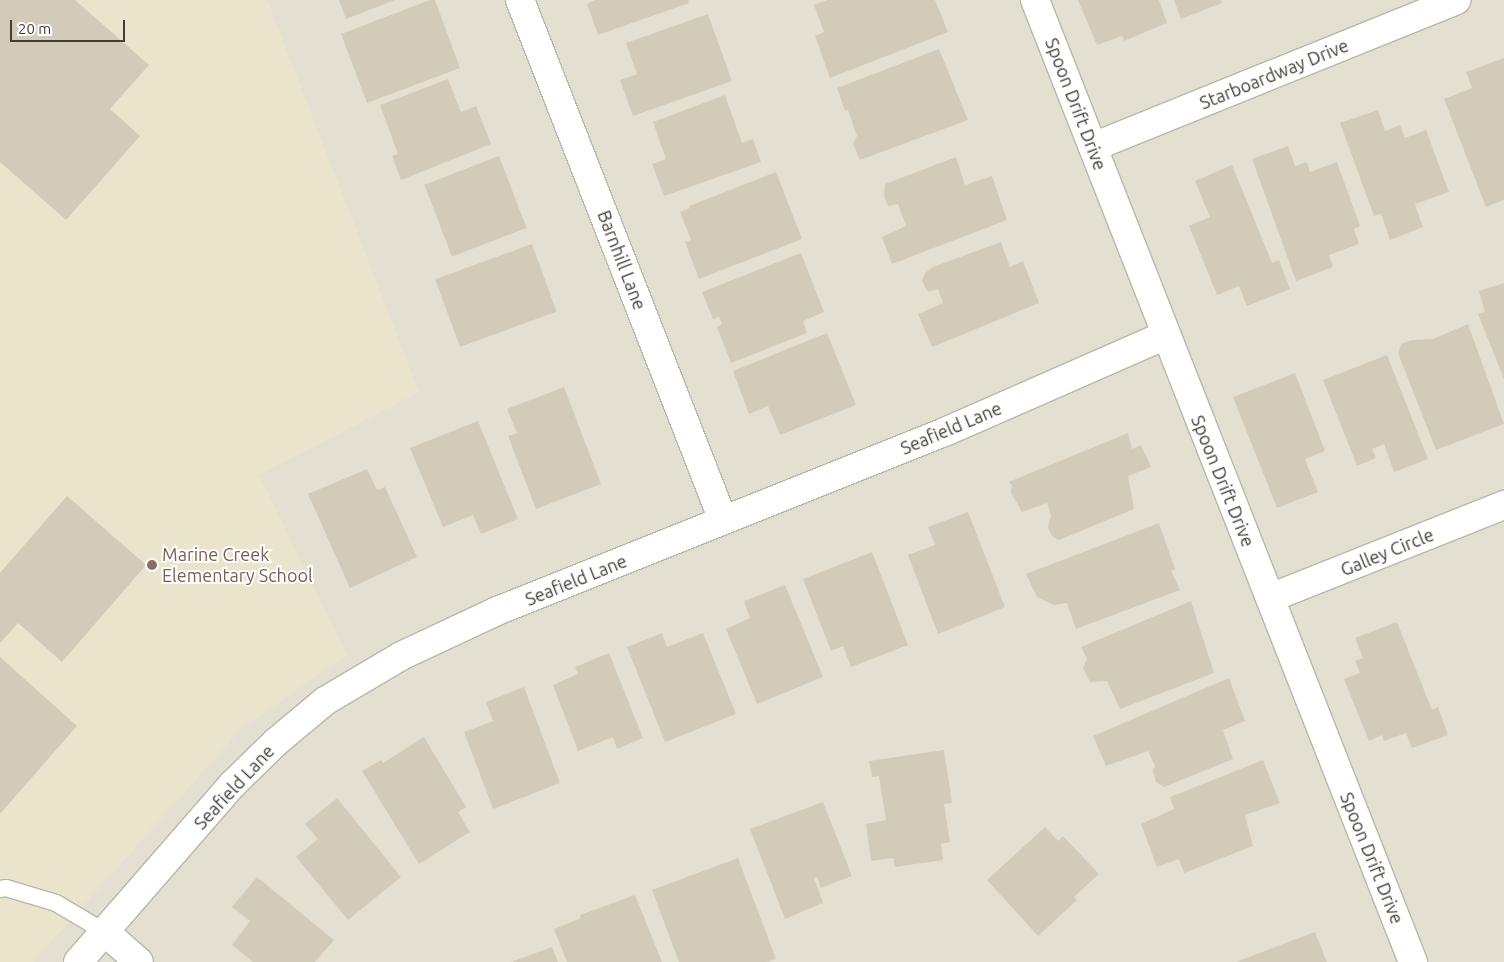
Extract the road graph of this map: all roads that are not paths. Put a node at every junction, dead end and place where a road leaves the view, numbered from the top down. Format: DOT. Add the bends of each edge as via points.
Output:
graph roads {
  1 [pos="520,0"];
  2 [pos="1035,0"];
  3 [pos="1456,0"];
  4 [pos="1093,147"];
  5 [pos="1166,335"];
  6 [pos="1504,505"];
  7 [pos="723,520"];
  8 [pos="1270,598"];
  9 [pos="0,889"];
  10 [pos="104,932"];
  11 [pos="78,962"];
  12 [pos="139,962"];
  13 [pos="1413,962"];
  1 -- 7 [label="street, Barnhill Lane"];
  2 -- 4 [label="street, Spoon Drift Drive"];
  3 -- 4 [label="street, Starboardway Drive"];
  4 -- 5 [label="street, Spoon Drift Drive"];
  5 -- 7 [label="street, Seafield Lane" via="947,431"];
  5 -- 8 [label="street, Spoon Drift Drive"];
  6 -- 8 [label="street, Galley Circle"];
  7 -- 10 [label="street, Seafield Lane" via="497,611 401,656 324,701 233,784"];
  8 -- 13 [label="street, Spoon Drift Drive"];
  9 -- 10 [label="lane" via="56,903"];
  10 -- 11 [label="street, Seafield Lane"];
  10 -- 12 [label="street"];
}
